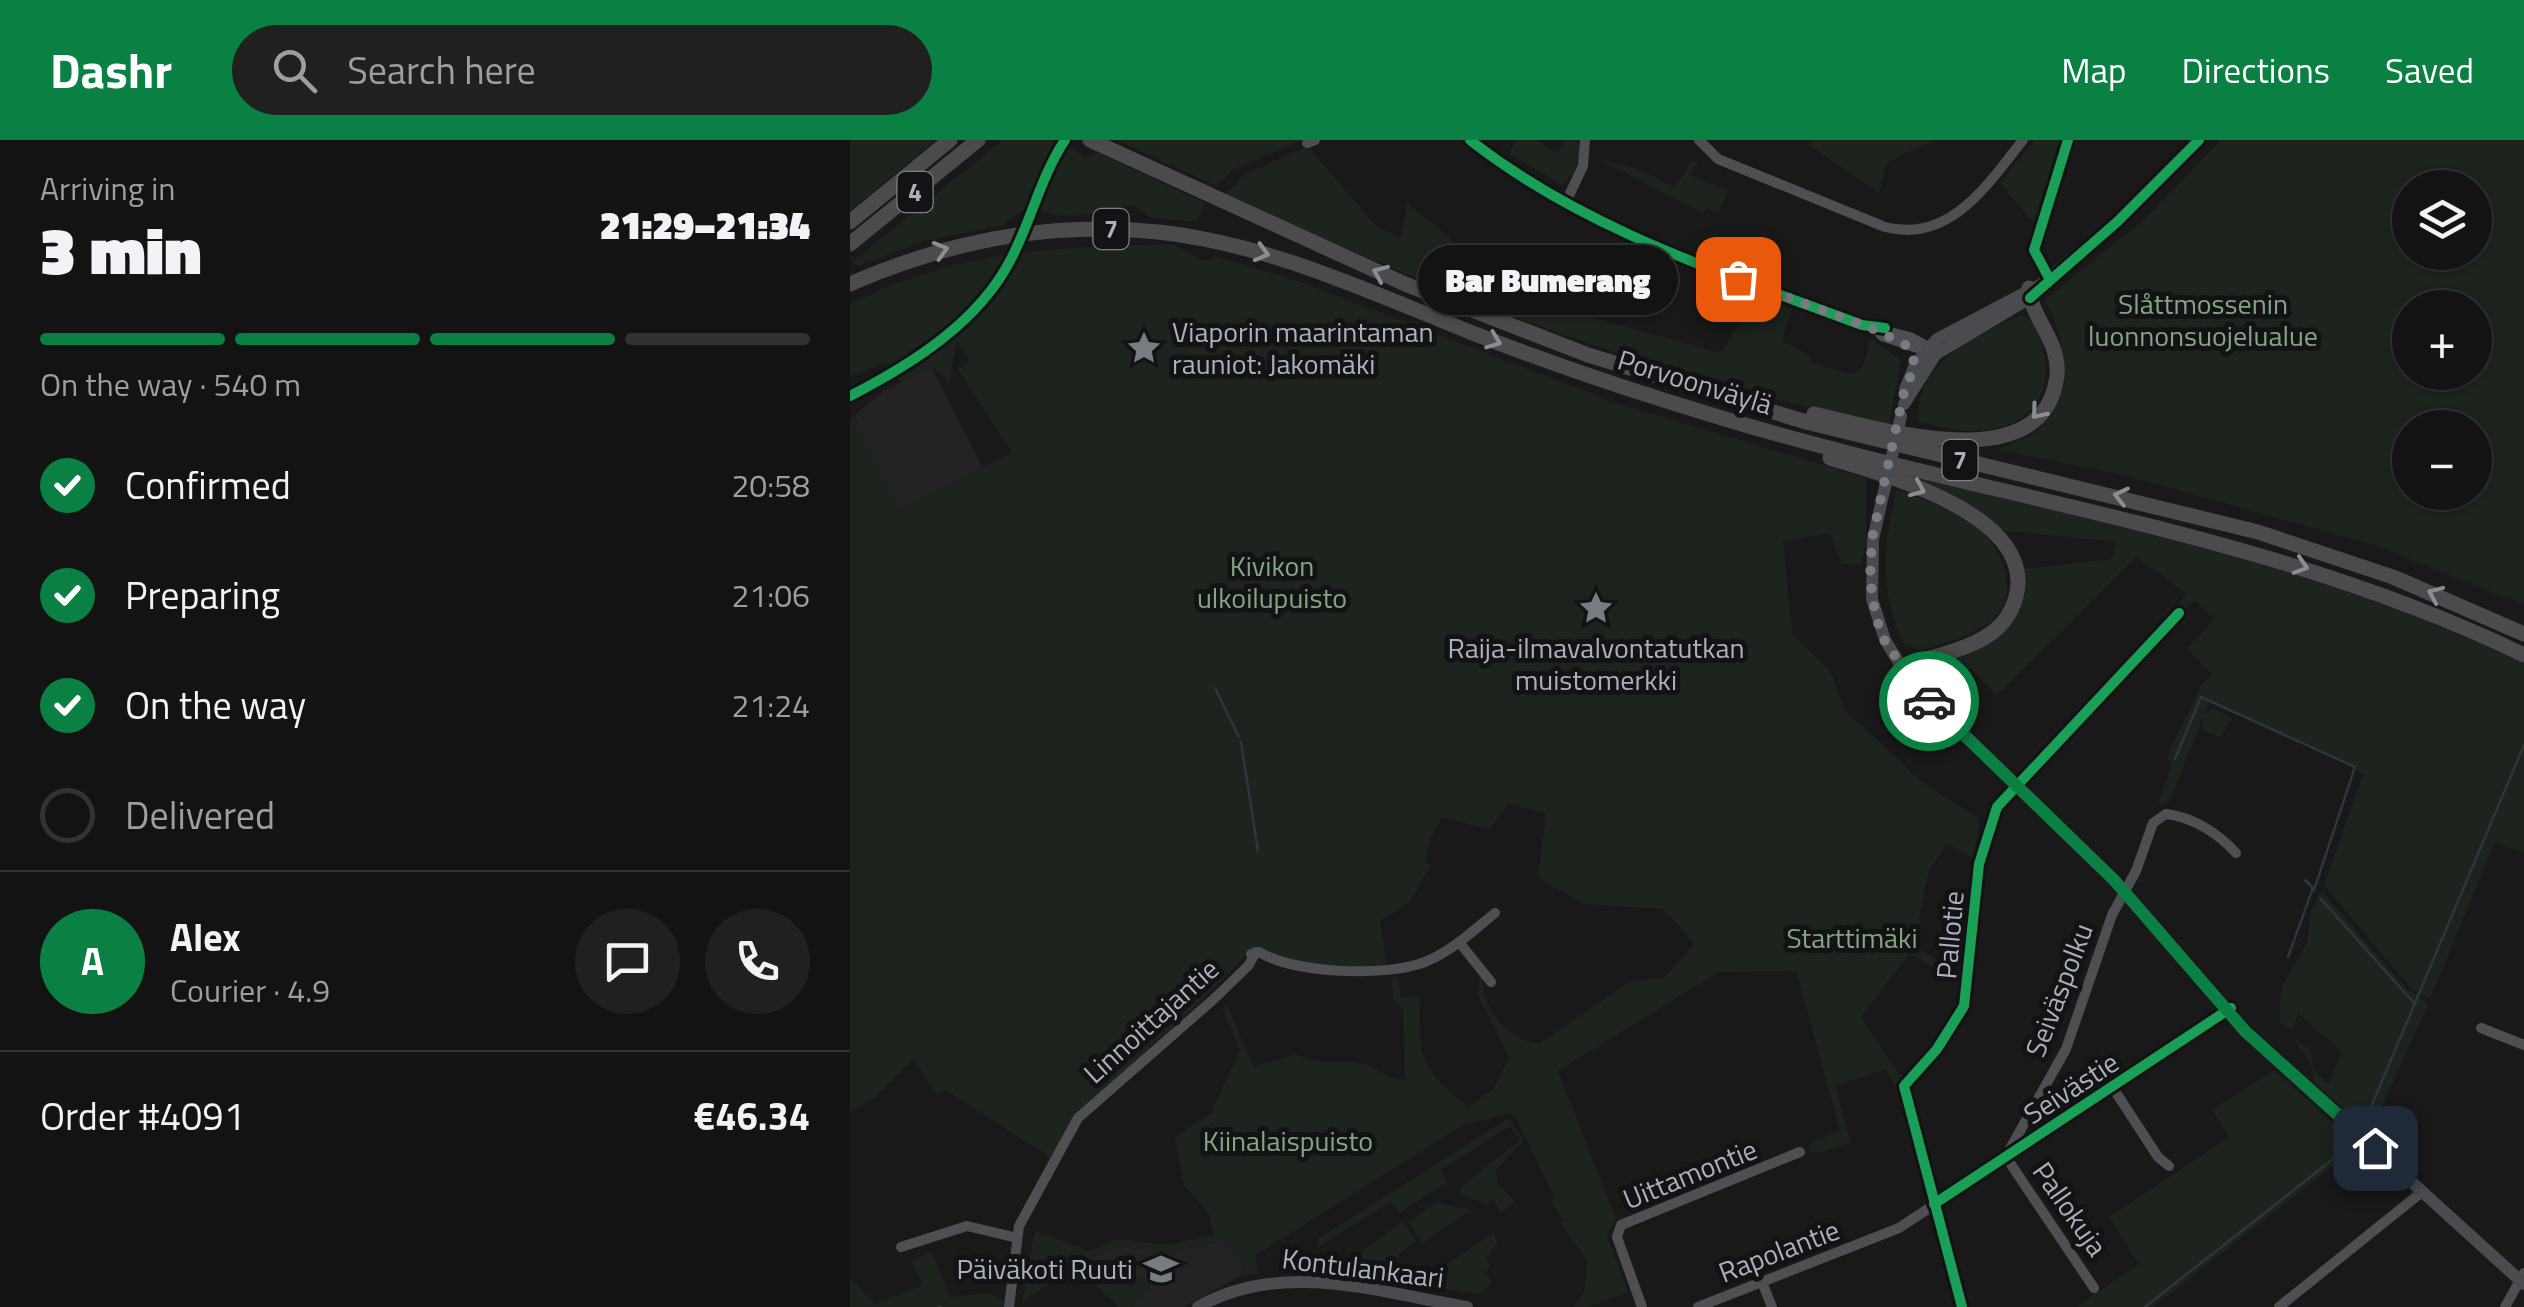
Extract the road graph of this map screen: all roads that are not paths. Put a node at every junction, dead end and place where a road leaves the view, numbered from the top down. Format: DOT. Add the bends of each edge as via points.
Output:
graph roads {
  1 [pos="950,140"];
  2 [pos="978,140"];
  3 [pos="1090,140"];
  4 [pos="1470,140"];
  5 [pos="1586,140"];
  6 [pos="1699,140"];
  7 [pos="2023,140"];
  8 [pos="2197,141"];
  9 [pos="1564,204"];
  10 [pos="850,222"];
  11 [pos="850,244"];
  12 [pos="850,284"];
  13 [pos="2033,291"];
  14 [pos="1876,330"];
  15 [pos="1907,346"];
  16 [pos="1930,350"];
  17 [pos="1915,365"];
  18 [pos="1707,393"];
  19 [pos="1902,410"];
  20 [pos="1728,420"];
  21 [pos="2179,612"];
  22 [pos="2524,634"];
  23 [pos="2524,656"];
  24 [pos="1900,668"];
  25 [pos="2015,784"];
  26 [pos="2236,853"];
  27 [pos="2125,892"];
  28 [pos="1495,913"];
  29 [pos="1459,942"];
  30 [pos="1491,982"];
  31 [pos="2228,1010"];
  32 [pos="2481,1028"];
  33 [pos="2524,1046"];
  34 [pos="2113,1088"];
  35 [pos="1800,1152"];
  36 [pos="2006,1157"];
  37 [pos="2169,1166"];
  38 [pos="2423,1191"];
  39 [pos="1934,1204"];
  40 [pos="1018,1236"];
  41 [pos="1877,1237"];
  42 [pos="901,1247"];
  43 [pos="2523,1278"];
  44 [pos="1762,1282"];
  45 [pos="2094,1288"];
  46 [pos="1009,1307"];
  47 [pos="1198,1307"];
  48 [pos="1467,1307"];
  49 [pos="1642,1307"];
  50 [pos="1698,1307"];
  51 [pos="1772,1307"];
  52 [pos="1962,1307"];
  53 [pos="2279,1307"];
  54 [pos="2504,1307"];
  1 -- 10 [label="highway, 4"];
  2 -- 11 [label="highway, 4"];
  18 -- 3 [label="highway, Porvoonväylä / 7, one-way" via="1470,312"];
  4 -- 9 [label="street"];
  5 -- 9 [label="street" via="1584,166"];
  6 -- 7 [label="street" via="1718,159 1907,231 1940,223 1968,206"];
  8 -- 13 [label="main road" via="2117,222"];
  9 -- 14 [label="street" via="1624,234"];
  12 -- 20 [label="highway, Porvoonväylä / 7, one-way" via="945,249 1028,233 1123,229 1198,238 1303,265 1539,358"];
  13 -- 16 [label="main road"];
  13 -- 18 [label="highway, one-way" via="2053,341 2056,376 2039,415 2006,436 1947,439"];
  14 -- 15 [label="street"];
  14 -- 16 [label="street" via="1885,328"];
  15 -- 16 [label="street"];
  15 -- 17 [label="street"];
  16 -- 17 [label="main road"];
  16 -- 19 [label="main road"];
  17 -- 19 [label="main road"];
  22 -- 18 [label="highway, Porvoonväylä / 7, one-way" via="2393,577 2258,532"];
  19 -- 24 [label="main road, bridge" via="1872,539 1870,579 1876,618"];
  20 -- 23 [label="highway, Porvoonväylä / 7, one-way" via="2208,538 2346,580"];
  20 -- 24 [label="highway, one-way" via="1931,494 1981,521 2006,546 2018,586 2005,620 1979,640"];
  21 -- 25 [label="street, Pallotie"];
  24 -- 25 [label="main road"];
  25 -- 27 [label="main road"];
  25 -- 39 [label="street, Pallotie" via="1984,836 1964,1006 1902,1092"];
  26 -- 27 [label="street, Seiväspolku" via="2222,837 2166,814 2153,823"];
  27 -- 31 [label="main road"];
  27 -- 36 [label="street, Seiväspolku" via="2066,1049"];
  28 -- 29 [label="street"];
  29 -- 30 [label="street"];
  29 -- 40 [label="street, Linnoittajantie" via="1428,961 1395,968 1303,968 1256,952 1092,1106"];
  31 -- 34 [label="street, Seivästie"];
  31 -- 38 [label="main road"];
  32 -- 33 [label="street"];
  34 -- 36 [label="street, Seivästie"];
  34 -- 37 [label="street"];
  35 -- 49 [label="street, Uittamontie" via="1621,1225 1616,1238"];
  36 -- 39 [label="street, Seivästie"];
  36 -- 45 [label="street, Pallokuja"];
  38 -- 43 [label="main road"];
  38 -- 53 [label="street"];
  39 -- 41 [label="street, Seivästie"];
  39 -- 52 [label="street, Pallotie"];
  40 -- 42 [label="street" via="967,1226"];
  40 -- 46 [label="street, Linnoittajantie"];
  41 -- 44 [label="street, Rapolantie"];
  43 -- 54 [label="street"];
  44 -- 50 [label="street, Rapolantie"];
  44 -- 51 [label="street"];
  47 -- 48 [label="main road, Kontulankaari" via="1234,1289 1288,1280"];
}
